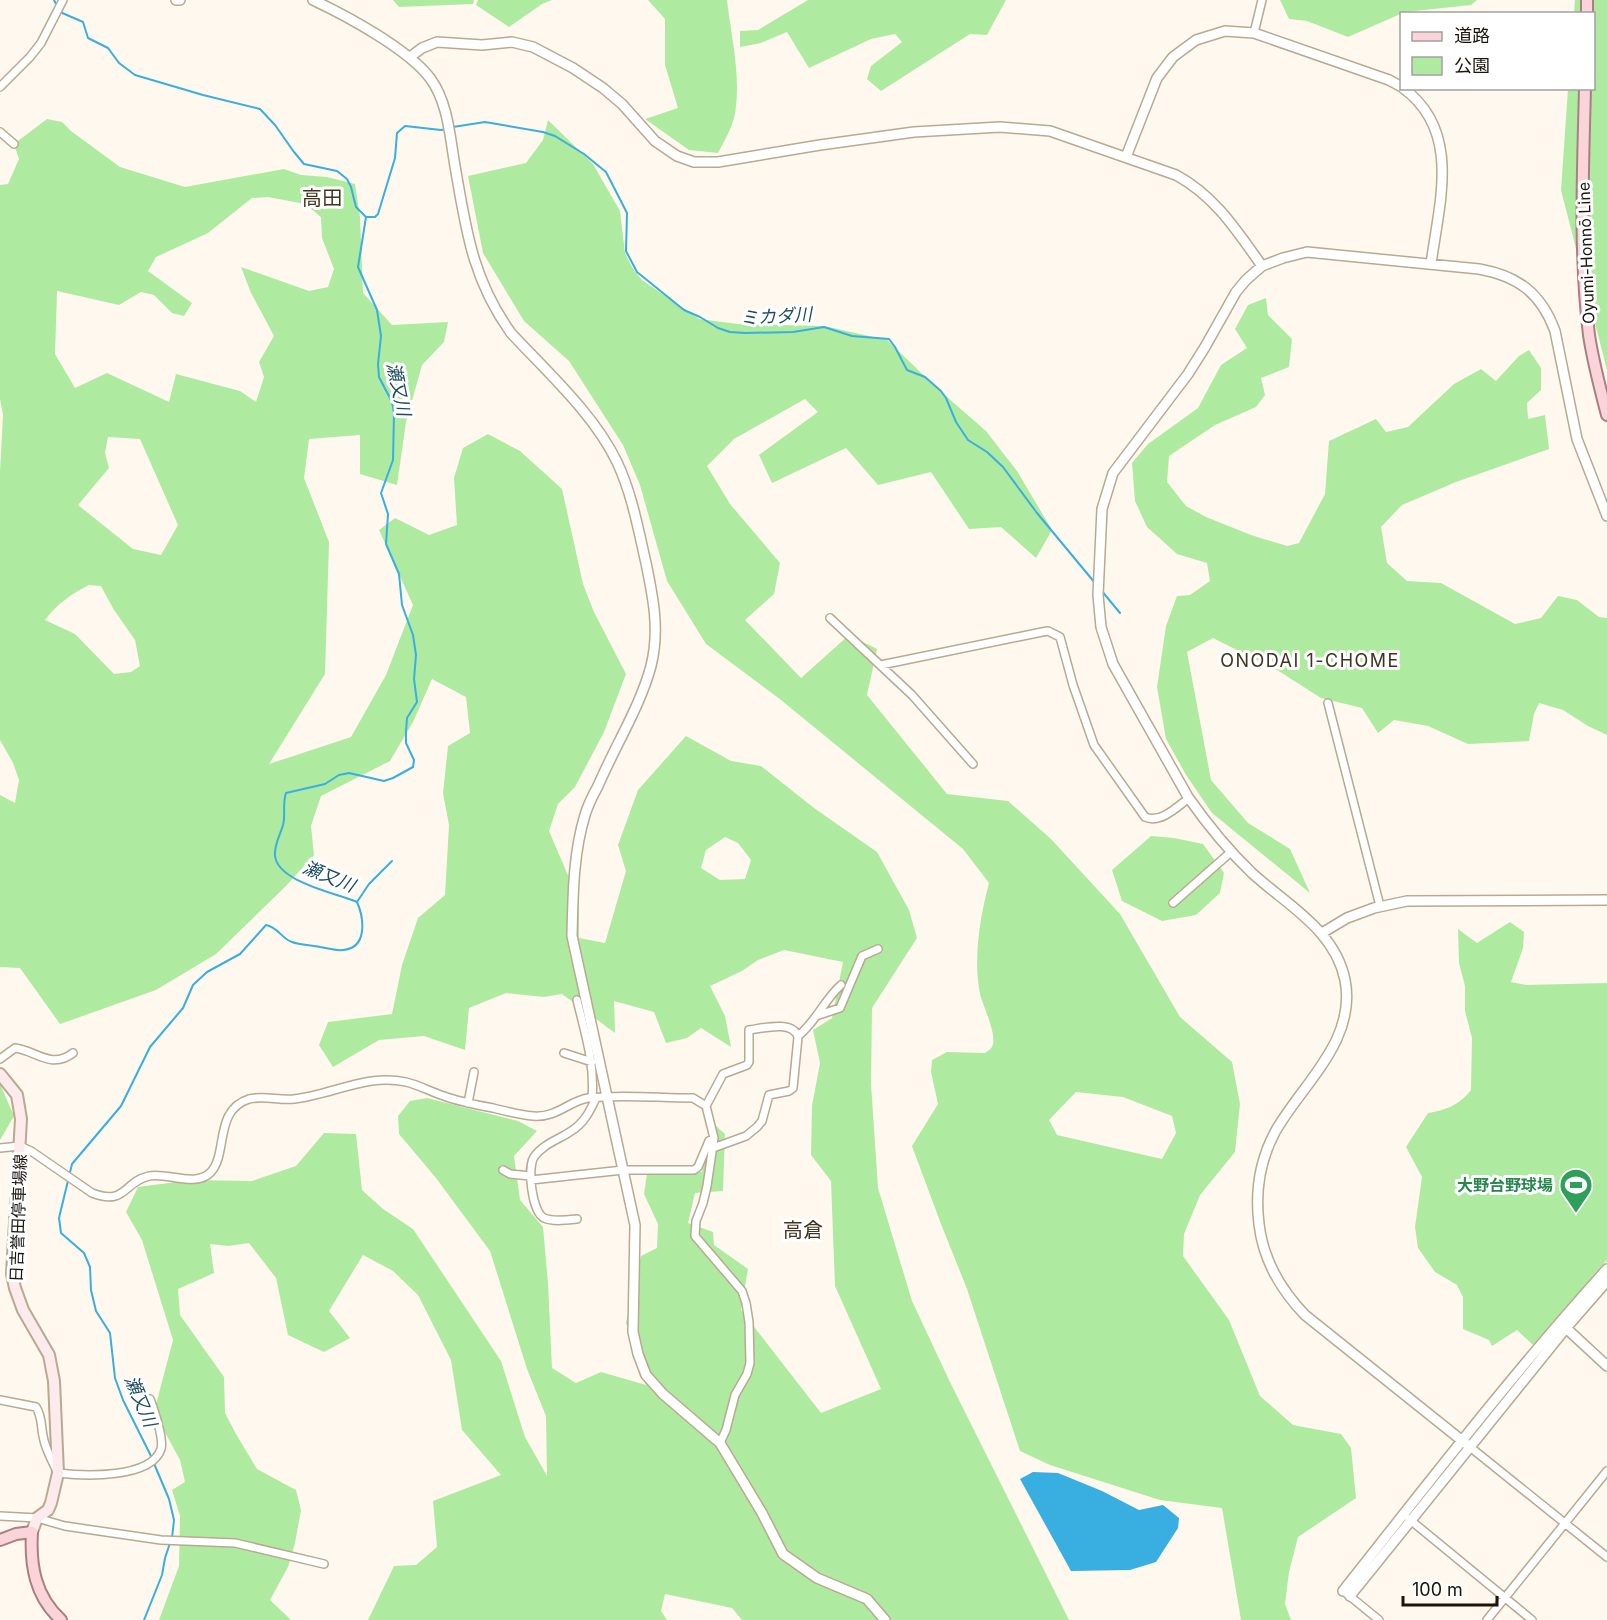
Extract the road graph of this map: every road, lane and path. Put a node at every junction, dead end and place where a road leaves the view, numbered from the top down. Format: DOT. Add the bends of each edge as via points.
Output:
graph roads {
  1 [pos="63,0"];
  2 [pos="313,0"];
  3 [pos="1262,0"];
  4 [pos="1254,33"];
  5 [pos="410,57"];
  6 [pos="0,87"];
  7 [pos="1400,87"];
  8 [pos="1404,90"];
  9 [pos="1585,90"];
  10 [pos="0,132"];
  11 [pos="14,144"];
  12 [pos="1126,157"];
  13 [pos="1431,264"];
  14 [pos="1262,266"];
  15 [pos="1607,415"];
  16 [pos="1607,516"];
  17 [pos="830,618"];
  18 [pos="881,665"];
  19 [pos="1328,703"];
  20 [pos="974,764"];
  21 [pos="1189,798"];
  22 [pos="1231,852"];
  23 [pos="1607,900"];
  24 [pos="1173,903"];
  25 [pos="1380,906"];
  26 [pos="1322,933"];
  27 [pos="878,949"];
  28 [pos="840,985"];
  29 [pos="577,1000"];
  30 [pos="816,1016"];
  31 [pos="798,1036"];
  32 [pos="73,1053"];
  33 [pos="564,1053"];
  34 [pos="0,1059"];
  35 [pos="592,1062"];
  36 [pos="474,1072"];
  37 [pos="0,1074"];
  38 [pos="598,1098"];
  39 [pos="468,1103"];
  40 [pos="706,1106"];
  41 [pos="714,1138"];
  42 [pos="20,1146"];
  43 [pos="0,1148"];
  44 [pos="712,1148"];
  45 [pos="503,1170"];
  46 [pos="622,1170"];
  47 [pos="531,1178"];
  48 [pos="577,1219"];
  49 [pos="1607,1269"];
  50 [pos="1607,1281"];
  51 [pos="1566,1328"];
  52 [pos="1607,1366"];
  53 [pos="0,1400"];
  54 [pos="150,1400"];
  55 [pos="720,1443"];
  56 [pos="1466,1444"];
  57 [pos="1607,1471"];
  58 [pos="58,1473"];
  59 [pos="0,1516"];
  60 [pos="37,1518"];
  61 [pos="1407,1518"];
  62 [pos="1566,1523"];
  63 [pos="32,1532"];
  64 [pos="0,1539"];
  65 [pos="1607,1557"];
  66 [pos="324,1564"];
  67 [pos="1346,1593"];
  68 [pos="1504,1598"];
  69 [pos="61,1620"];
  70 [pos="885,1620"];
  71 [pos="1379,1620"];
  72 [pos="1487,1620"];
  73 [pos="1532,1620"];
  1 -- 6 [label="street" via="41,43"];
  2 -- 5 [label="street"];
  3 -- 4 [label="street"];
  4 -- 7 [label="street"];
  4 -- 12 [label="street" via="1225,31 1196,40 1173,57 1156,78"];
  5 -- 12 [label="street" via="437,42 512,42 533,47 603,88 656,141 694,162 718,162 914,132 1000,127 1050,131"];
  5 -- 38 [label="street" via="432,80 443,106 470,246 480,278 510,333 599,431 617,462 633,506 653,595 656,618 651,665 585,813 573,891 572,936"];
  8 -- 13 [label="street" via="1427,113 1440,142 1443,174"];
  9 -- 15 [label="main road, Oyumi-Honnō Line" via="1584,274 1590,336"];
  10 -- 11 [label="street"];
  12 -- 14 [label="street" via="1176,175 1212,200"];
  13 -- 14 [label="street" via="1307,252"];
  13 -- 16 [label="street" via="1498,273 1517,281 1531,291 1550,316 1577,439"];
  14 -- 21 [label="street" via="1236,292 1188,374 1119,464 1102,509 1098,611 1104,643"];
  17 -- 18 [label="street"];
  18 -- 20 [label="street"];
  18 -- 21 [label="street" via="1053,632 1060,637 1094,745 1145,817 1158,819"];
  19 -- 25 [label="street"];
  21 -- 22 [label="street"];
  22 -- 24 [label="street"];
  22 -- 26 [label="street"];
  23 -- 25 [label="street" via="1407,901"];
  25 -- 26 [label="street" via="1347,918"];
  26 -- 56 [label="street" via="1333,948 1345,981 1344,1021 1334,1045 1266,1151 1257,1194 1260,1237 1284,1289 1305,1315"];
  27 -- 30 [label="street" via="859,960 840,1008"];
  28 -- 30 [label="street"];
  29 -- 35 [label="street"];
  30 -- 31 [label="street"];
  31 -- 40 [label="street" via="792,1028 785,1027 749,1030 749,1062 723,1074"];
  31 -- 44 [label="street" via="793,1088 769,1095 762,1121 746,1136"];
  32 -- 34 [label="street" via="63,1059 49,1059 15,1048"];
  33 -- 35 [label="street"];
  35 -- 38 [label="street"];
  36 -- 39 [label="street"];
  37 -- 42 [label="main road, 日吉誉田停車場線" via="17,1095"];
  38 -- 39 [label="street" via="585,1098 536,1117"];
  38 -- 40 [label="street" via="693,1098"];
  38 -- 46 [label="street"];
  38 -- 47 [label="street" via="579,1126 545,1145 533,1158"];
  39 -- 42 [label="street" via="405,1081 376,1080 292,1100 250,1099 236,1106 229,1116 210,1173 200,1179 148,1176 113,1197 92,1194"];
  40 -- 41 [label="street"];
  41 -- 44 [label="street"];
  41 -- 46 [label="street" via="694,1170"];
  42 -- 43 [label="street"];
  42 -- 58 [label="main road, 日吉誉田停車場線" via="12,1274 18,1299 49,1354"];
  44 -- 55 [label="street" via="695,1236 742,1290 747,1303 751,1350 747,1374 735,1395"];
  45 -- 47 [label="street"];
  46 -- 47 [label="street"];
  46 -- 55 [label="street" via="635,1225 633,1332 638,1354 646,1375 663,1394"];
  47 -- 48 [label="street" via="536,1206 543,1217"];
  49 -- 56 [label="street" via="1560,1322"];
  50 -- 51 [label="street"];
  51 -- 52 [label="street"];
  51 -- 56 [label="street"];
  53 -- 58 [label="street" via="39,1410 43,1437"];
  54 -- 58 [label="street" via="162,1440 161,1450 153,1461 100,1475"];
  55 -- 70 [label="street" via="783,1554 817,1578 867,1599"];
  56 -- 61 [label="street"];
  56 -- 62 [label="street"];
  57 -- 62 [label="street"];
  58 -- 60 [label="main road, 日吉誉田停車場線" via="48,1510"];
  59 -- 60 [label="street"];
  60 -- 63 [label="main road, 日吉誉田停車場線"];
  60 -- 66 [label="street" via="74,1528 161,1540 235,1543"];
  61 -- 67 [label="street"];
  61 -- 68 [label="street"];
  62 -- 65 [label="street"];
  62 -- 68 [label="street"];
  63 -- 64 [label="main road"];
  63 -- 69 [label="main road" via="31,1562 36,1582"];
  67 -- 71 [label="street"];
  68 -- 72 [label="street"];
  68 -- 73 [label="street"];
}
